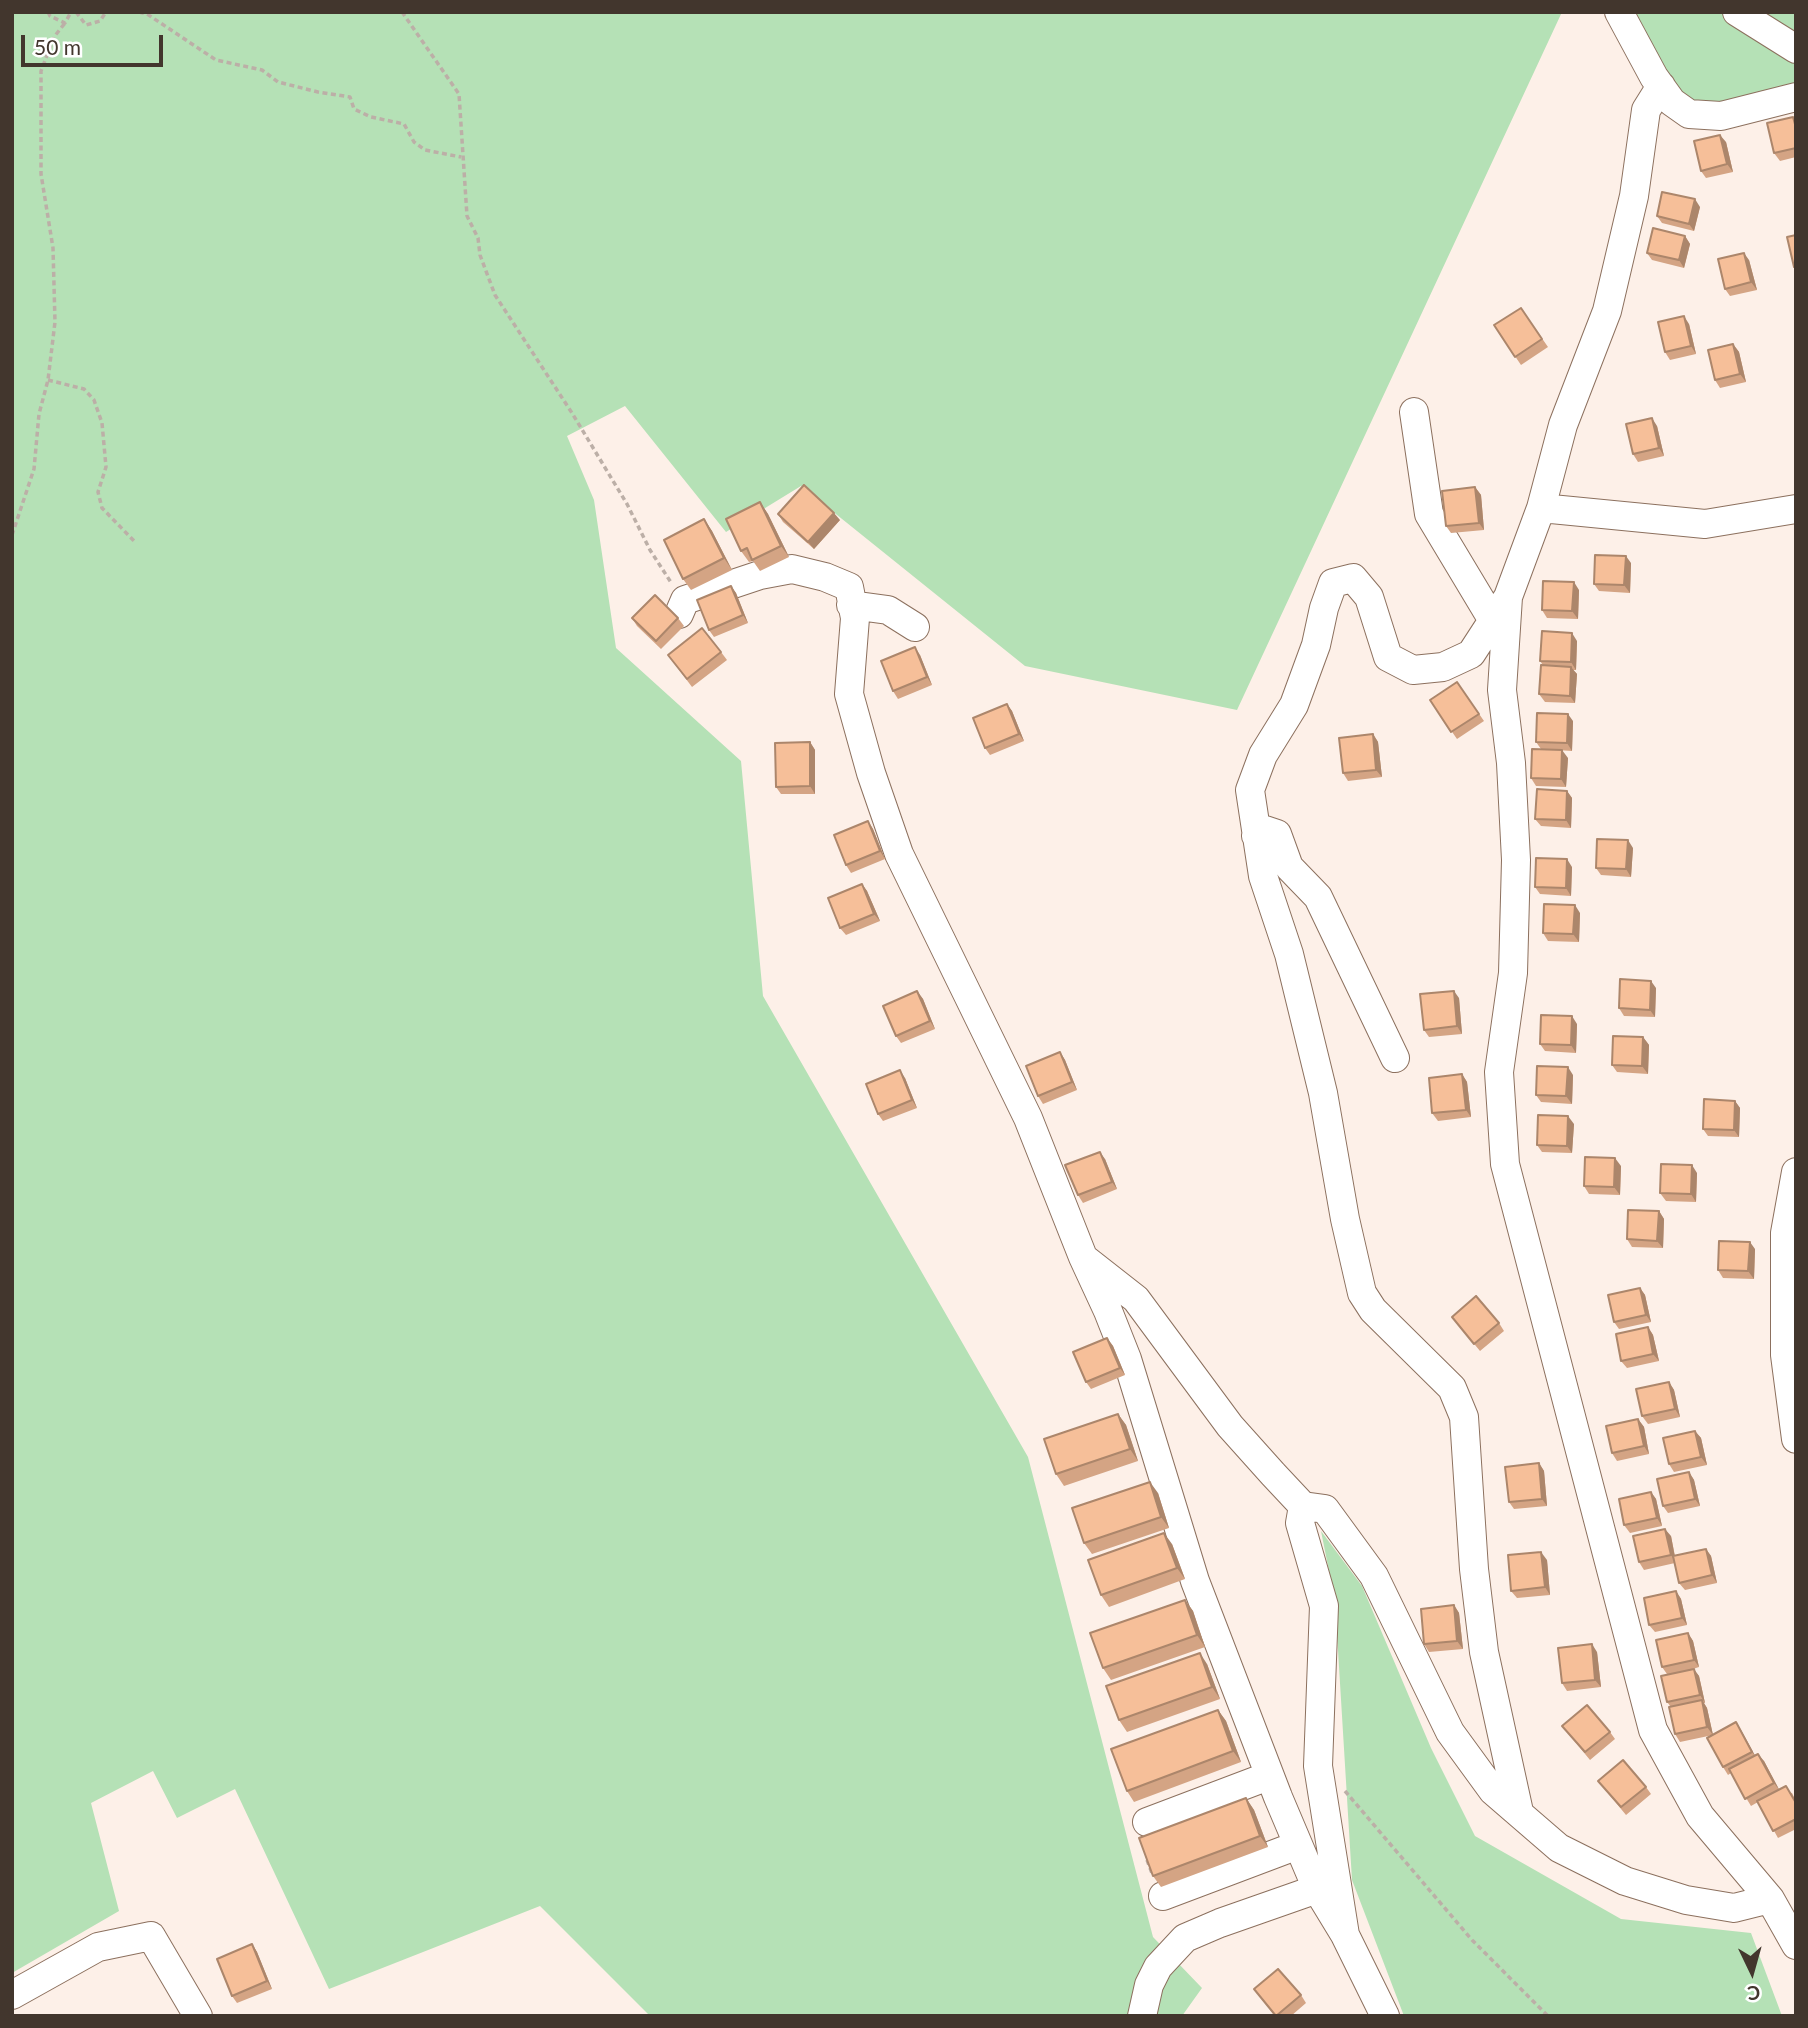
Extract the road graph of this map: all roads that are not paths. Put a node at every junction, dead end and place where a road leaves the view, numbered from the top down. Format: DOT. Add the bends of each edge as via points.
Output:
graph roads {
  1 [pos="1619,12"];
  2 [pos="1737,12"];
  3 [pos="1796,49"];
  4 [pos="1661,86"];
  5 [pos="1796,97"];
  6 [pos="1414,412"];
  7 [pos="1541,508"];
  8 [pos="1796,509"];
  9 [pos="1508,597"];
  10 [pos="851,605"];
  11 [pos="682,607"];
  12 [pos="1492,619"];
  13 [pos="915,627"];
  14 [pos="1256,836"];
  15 [pos="1395,1058"];
  16 [pos="1796,1172"];
  17 [pos="1083,1257"];
  18 [pos="1130,1417"];
  19 [pos="1796,1439"];
  20 [pos="1303,1506"];
  21 [pos="1258,1780"];
  22 [pos="1518,1812"];
  23 [pos="1147,1822"];
  24 [pos="1285,1850"];
  25 [pos="1317,1889"];
  26 [pos="1164,1896"];
  27 [pos="1770,1899"];
  28 [pos="1345,1935"];
  29 [pos="1796,1945"];
  30 [pos="12,1995"];
  31 [pos="198,2016"];
  32 [pos="1142,2016"];
  33 [pos="1385,2016"];
  1 -- 4 [label="street"];
  2 -- 3 [label="street"];
  4 -- 5 [label="street" via="1672,102 1689,114 1721,116"];
  4 -- 7 [label="street" via="1646,110 1634,195 1607,311 1563,425"];
  6 -- 12 [label="street" via="1429,514"];
  7 -- 8 [label="street" via="1705,524"];
  7 -- 9 [label="street"];
  9 -- 12 [label="street"];
  9 -- 27 [label="street" via="1503,691 1516,860 1513,973 1499,1072 1505,1164 1653,1730 1699,1816"];
  10 -- 11 [label="street" via="849,587 792,569 747,579"];
  10 -- 13 [label="street" via="888,610"];
  10 -- 17 [label="street" via="855,618 849,694 900,855 1028,1118"];
  12 -- 14 [label="street" via="1471,654 1443,667 1413,670 1388,657 1369,597 1353,578 1333,583 1294,705 1263,755 1250,790"];
  14 -- 15 [label="street" via="1265,830 1276,834 1289,867 1318,897"];
  14 -- 22 [label="street" via="1323,1093 1362,1293 1373,1310 1452,1388 1464,1418 1484,1652"];
  16 -- 19 [label="street" via="1785,1234 1786,1355"];
  17 -- 20 [label="street" via="1136,1299 1230,1426"];
  17 -- 25 [label="street" via="1126,1359 1195,1581"];
  18 -- 21 [label="street" via="1159,1488"];
  20 -- 22 [label="street" via="1325,1509 1374,1576 1450,1732 1493,1791"];
  20 -- 28 [label="street" via="1300,1523 1324,1606 1318,1766"];
  21 -- 23 [label="street"];
  21 -- 24 [label="street"];
  22 -- 27 [label="street" via="1559,1848 1625,1881 1686,1900 1734,1908"];
  24 -- 25 [label="street" via="1294,1873"];
  24 -- 26 [label="street"];
  25 -- 28 [label="street"];
  25 -- 32 [label="street" via="1185,1938 1158,1967"];
  27 -- 29 [label="street"];
  28 -- 33 [label="street"];
  30 -- 31 [label="street" via="98,1947 151,1936"];
}
